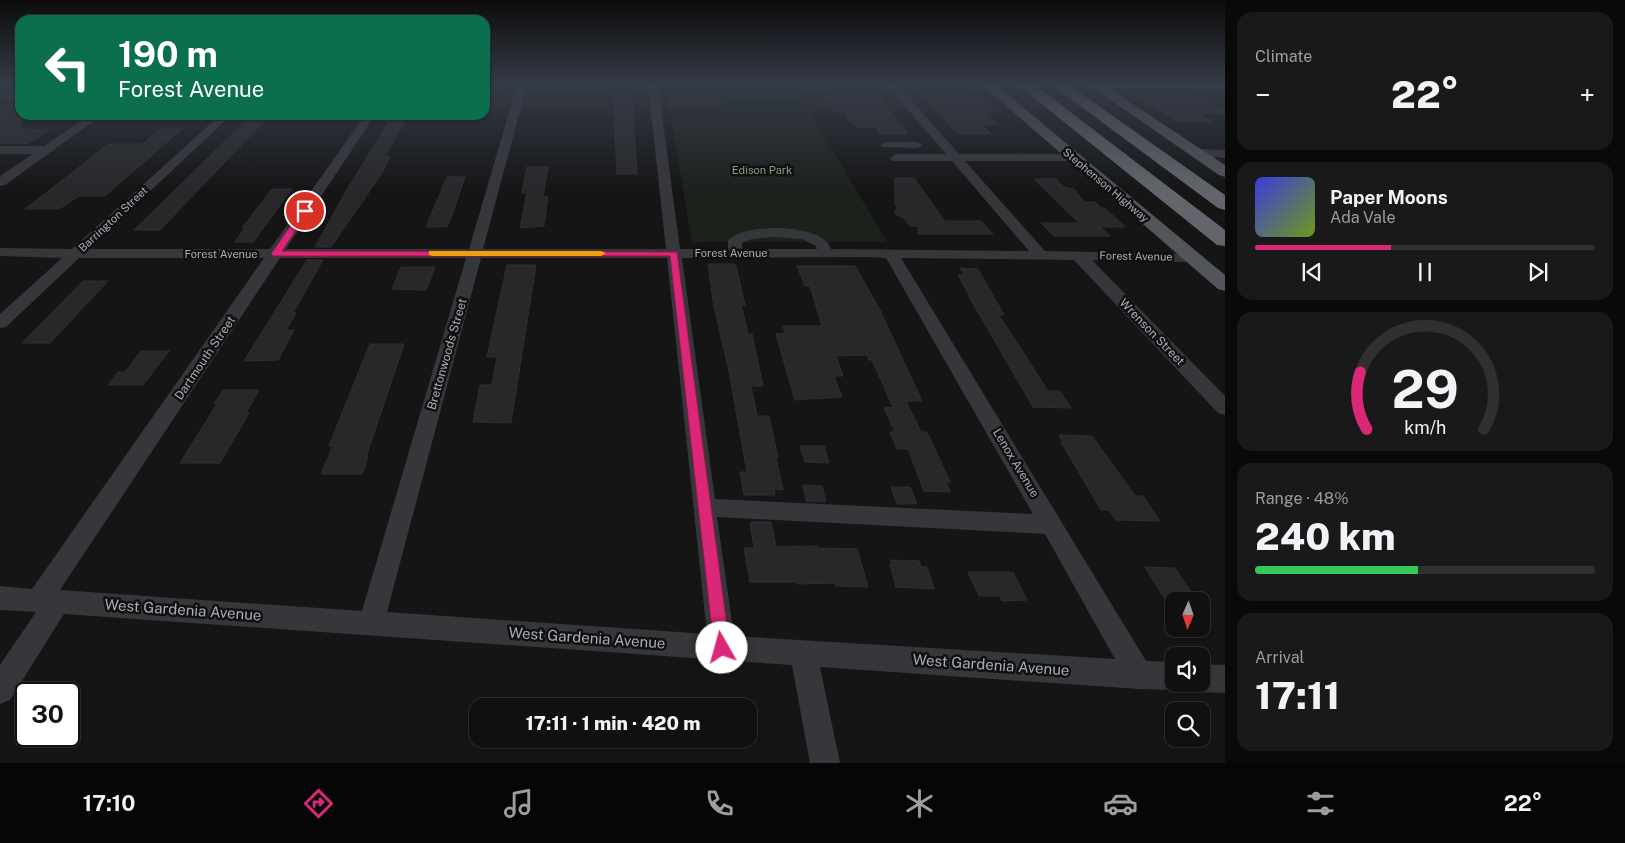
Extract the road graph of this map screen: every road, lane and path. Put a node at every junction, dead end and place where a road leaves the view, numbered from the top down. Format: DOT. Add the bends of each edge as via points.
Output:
graph roads {
  1 [pos="89,121"];
  2 [pos="220,121"];
  3 [pos="366,121"];
  4 [pos="512,121"];
  5 [pos="657,121"];
  6 [pos="924,121"];
  7 [pos="1030,121"];
  8 [pos="1059,121"];
  9 [pos="1070,121"];
  10 [pos="1108,121"];
  11 [pos="1147,121"];
  12 [pos="1058,144"];
  13 [pos="886,145"];
  14 [pos="946,145"];
  15 [pos="1036,145"];
  16 [pos="0,150"];
  17 [pos="46,150"];
  18 [pos="959,151"];
  19 [pos="1111,152"];
  20 [pos="1197,154"];
  21 [pos="1225,154"];
  22 [pos="1073,157"];
  23 [pos="896,158"];
  24 [pos="1225,172"];
  25 [pos="0,182"];
  26 [pos="1225,204"];
  27 [pos="1225,240"];
  28 [pos="0,252"];
  29 [pos="77,252"];
  30 [pos="891,253"];
  31 [pos="276,254"];
  32 [pos="475,254"];
  33 [pos="674,254"];
  34 [pos="1041,255"];
  35 [pos="1078,255"];
  36 [pos="1192,257"];
  37 [pos="1225,285"];
  38 [pos="0,323"];
  39 [pos="1225,408"];
  40 [pos="705,508"];
  41 [pos="1052,525"];
  42 [pos="0,598"];
  43 [pos="49,601"];
  44 [pos="371,623"];
  45 [pos="722,648"];
  46 [pos="803,653"];
  47 [pos="1139,675"];
  48 [pos="1165,676"];
  49 [pos="1210,678"];
  50 [pos="1225,679"];
  51 [pos="0,690"];
  52 [pos="825,763"];
  1 -- 17 [label="street"];
  2 -- 29 [label="street, Barrington Street"];
  3 -- 31 [label="street, Dartmouth Street"];
  4 -- 32 [label="street, Brettonwoods Street"];
  5 -- 33 [label="street"];
  6 -- 14 [label="street"];
  7 -- 12 [label="main road, Stephenson Highway"];
  8 -- 19 [label="highway"];
  9 -- 19 [label="highway"];
  10 -- 26 [label="highway"];
  11 -- 20 [label="main road"];
  12 -- 15 [label="street"];
  12 -- 22 [label="main road, Stephenson Highway"];
  13 -- 14 [label="street"];
  14 -- 18 [label="street"];
  16 -- 17 [label="street"];
  17 -- 25 [label="street"];
  18 -- 22 [label="street"];
  18 -- 23 [label="street"];
  18 -- 34 [label="street"];
  19 -- 27 [label="highway"];
  20 -- 21 [label="street"];
  20 -- 24 [label="main road"];
  22 -- 36 [label="main road, Stephenson Highway"];
  28 -- 29 [label="street, Forest Avenue"];
  29 -- 31 [label="street, Forest Avenue"];
  29 -- 38 [label="street, Barrington Street"];
  30 -- 33 [label="street, Forest Avenue"];
  30 -- 34 [label="street, Forest Avenue"];
  30 -- 41 [label="street, Lenox Avenue"];
  31 -- 32 [label="street, Forest Avenue"];
  31 -- 43 [label="street, Dartmouth Street"];
  32 -- 33 [label="street, Forest Avenue"];
  32 -- 44 [label="street, Brettonwoods Street"];
  33 -- 40 [label="street"];
  34 -- 35 [label="street, Forest Avenue"];
  35 -- 36 [label="street, Forest Avenue"];
  35 -- 39 [label="street, Wrenson Street"];
  36 -- 37 [label="main road, Stephenson Highway"];
  40 -- 41 [label="street"];
  40 -- 45 [label="street"];
  41 -- 47 [label="street, Lenox Avenue"];
  42 -- 43 [label="street, West Gardenia Avenue"];
  43 -- 44 [label="street, West Gardenia Avenue"];
  43 -- 51 [label="street, Dartmouth Street"];
  44 -- 45 [label="street, West Gardenia Avenue"];
  45 -- 46 [label="street, West Gardenia Avenue"];
  46 -- 47 [label="street, West Gardenia Avenue"];
  46 -- 52 [label="street"];
  47 -- 48 [label="street, West Gardenia Avenue"];
  49 -- 50 [label="street"];
}
